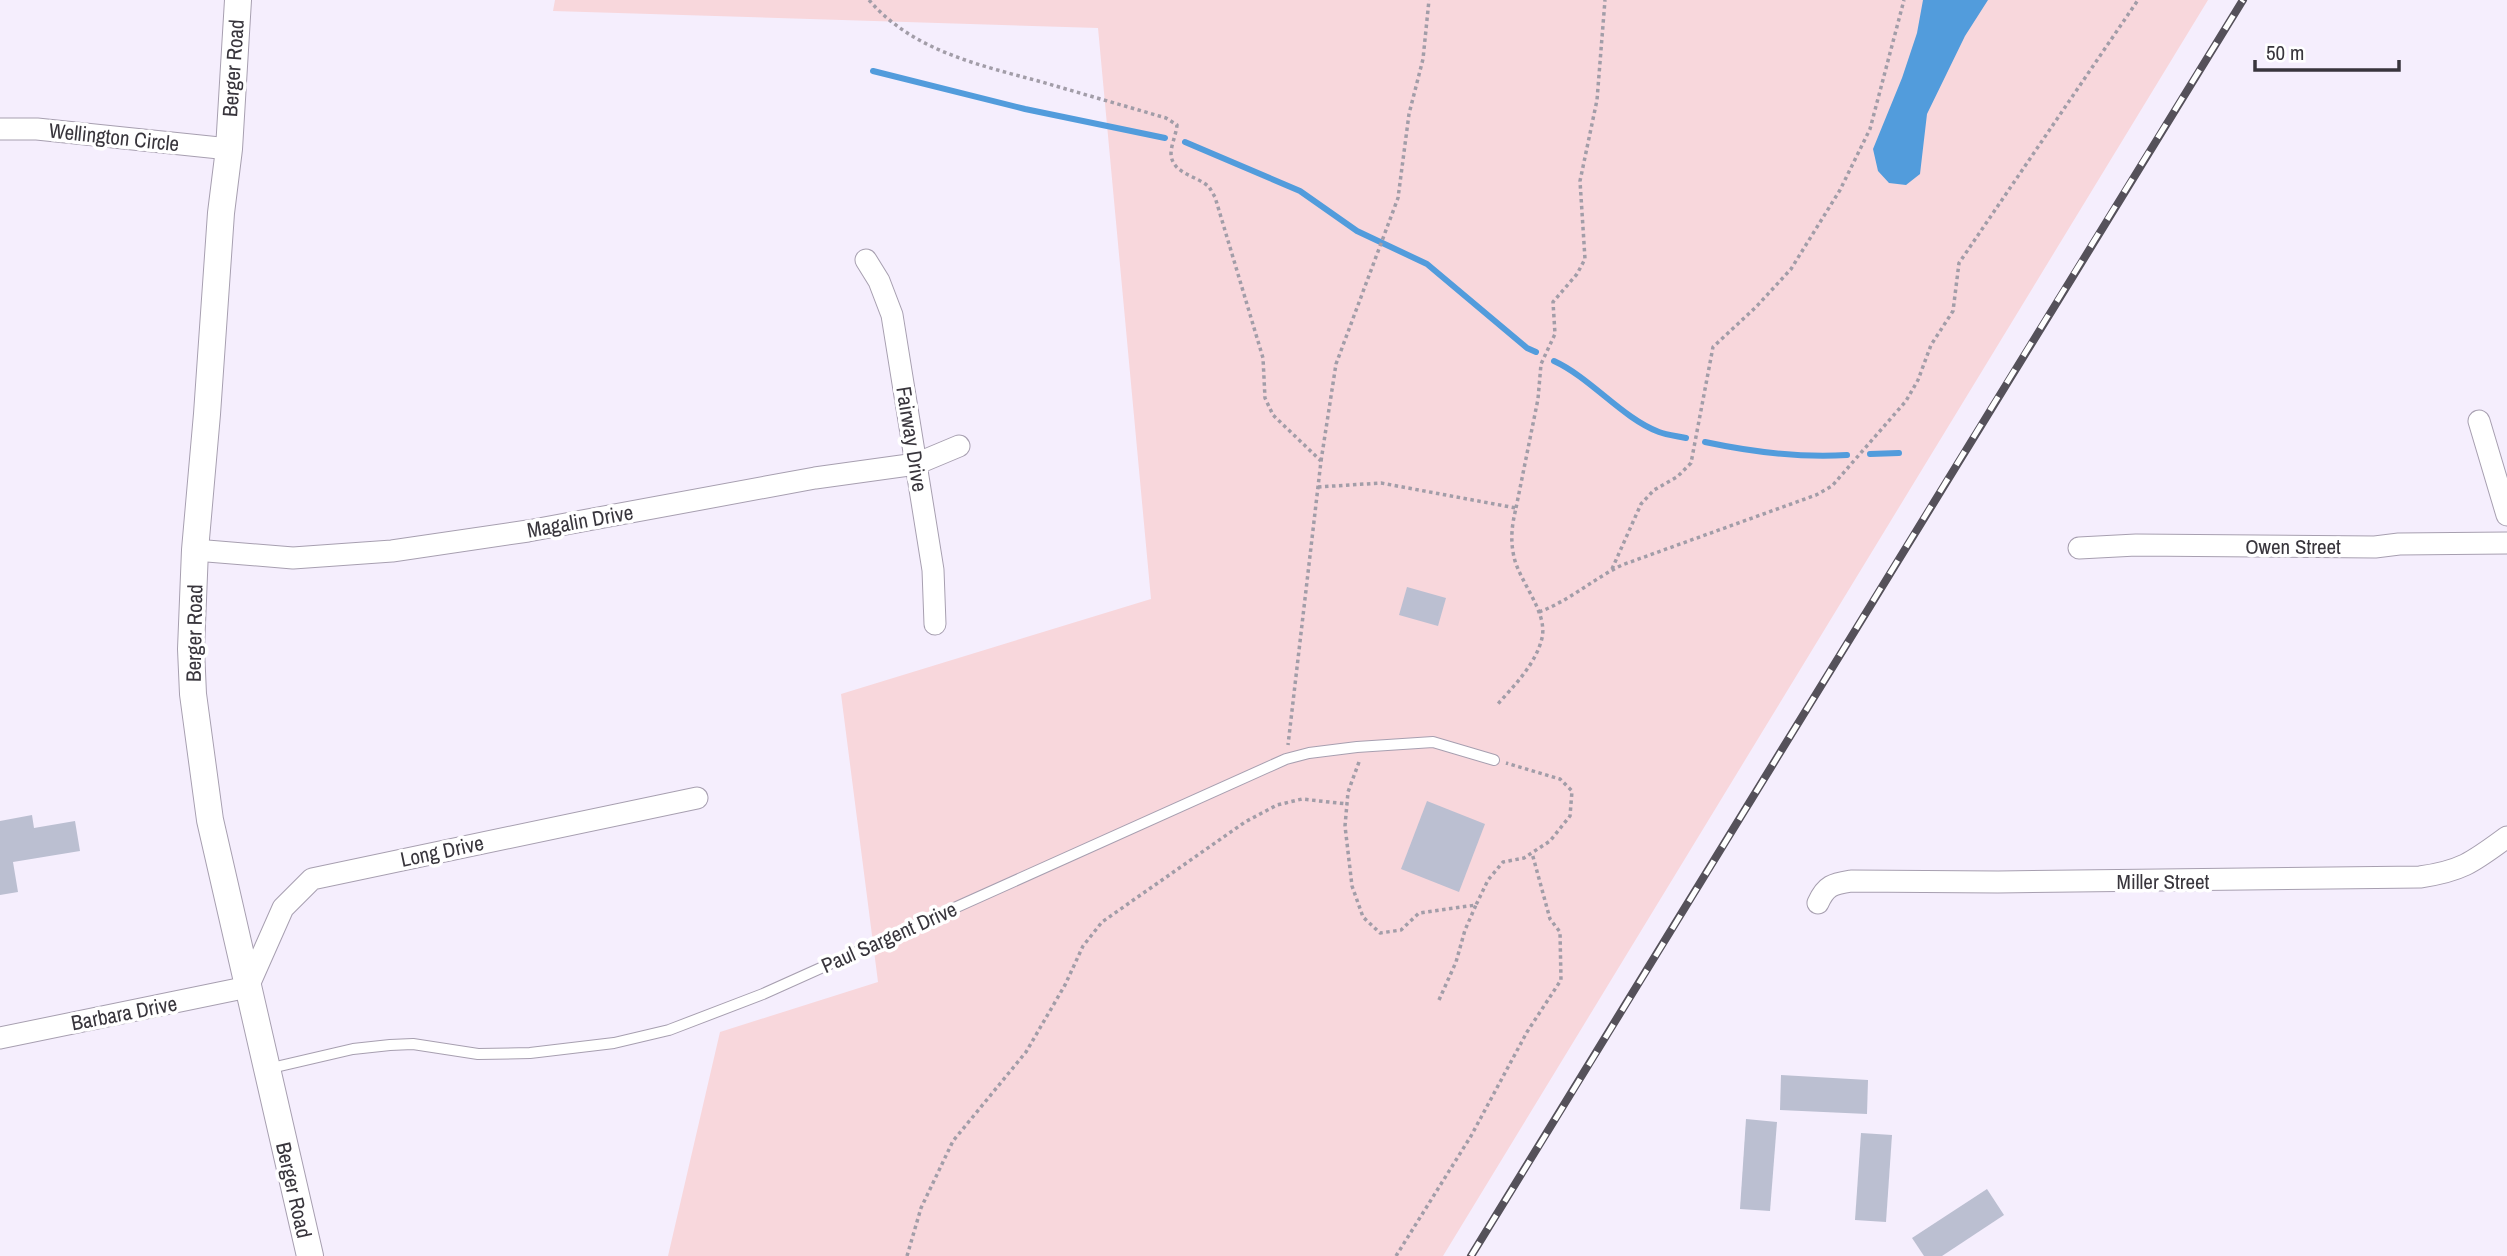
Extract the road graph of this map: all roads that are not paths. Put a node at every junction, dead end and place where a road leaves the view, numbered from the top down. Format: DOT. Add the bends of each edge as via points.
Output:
graph roads {
  1 [pos="238,0"];
  2 [pos="0,129"];
  3 [pos="229,149"];
  4 [pos="866,260"];
  5 [pos="2479,421"];
  6 [pos="959,446"];
  7 [pos="916,464"];
  8 [pos="2507,515"];
  9 [pos="2507,543"];
  10 [pos="2079,548"];
  11 [pos="195,550"];
  12 [pos="935,624"];
  13 [pos="1494,760"];
  14 [pos="696,798"];
  15 [pos="2507,837"];
  16 [pos="1818,903"];
  17 [pos="248,987"];
  18 [pos="0,1038"];
  19 [pos="267,1069"];
  20 [pos="310,1256"];
  1 -- 3 [label="street, Berger Road"];
  2 -- 3 [label="street, Wellington Circle"];
  3 -- 11 [label="street, Berger Road"];
  4 -- 7 [label="street, Fairway Drive" via="892,315"];
  5 -- 8 [label="street"];
  6 -- 7 [label="street, Magalin Drive"];
  7 -- 11 [label="street, Magalin Drive" via="392,551 293,558"];
  7 -- 12 [label="street, Fairway Drive" via="933,570"];
  9 -- 10 [label="street, Owen Street"];
  11 -- 17 [label="street, Berger Road" via="191,649 198,747"];
  13 -- 19 [label="lane, Paul Sargent Drive" via="1433,742 1286,759 763,994 669,1030 614,1044 478,1054 390,1045"];
  14 -- 17 [label="street, Long Drive" via="312,879 283,908"];
  15 -- 16 [label="street, Miller Street" via="2469,865 2420,877 1852,881 1834,884"];
  17 -- 18 [label="street, Barbara Drive"];
  17 -- 19 [label="street, Berger Road"];
  19 -- 20 [label="street, Berger Road"];
}
